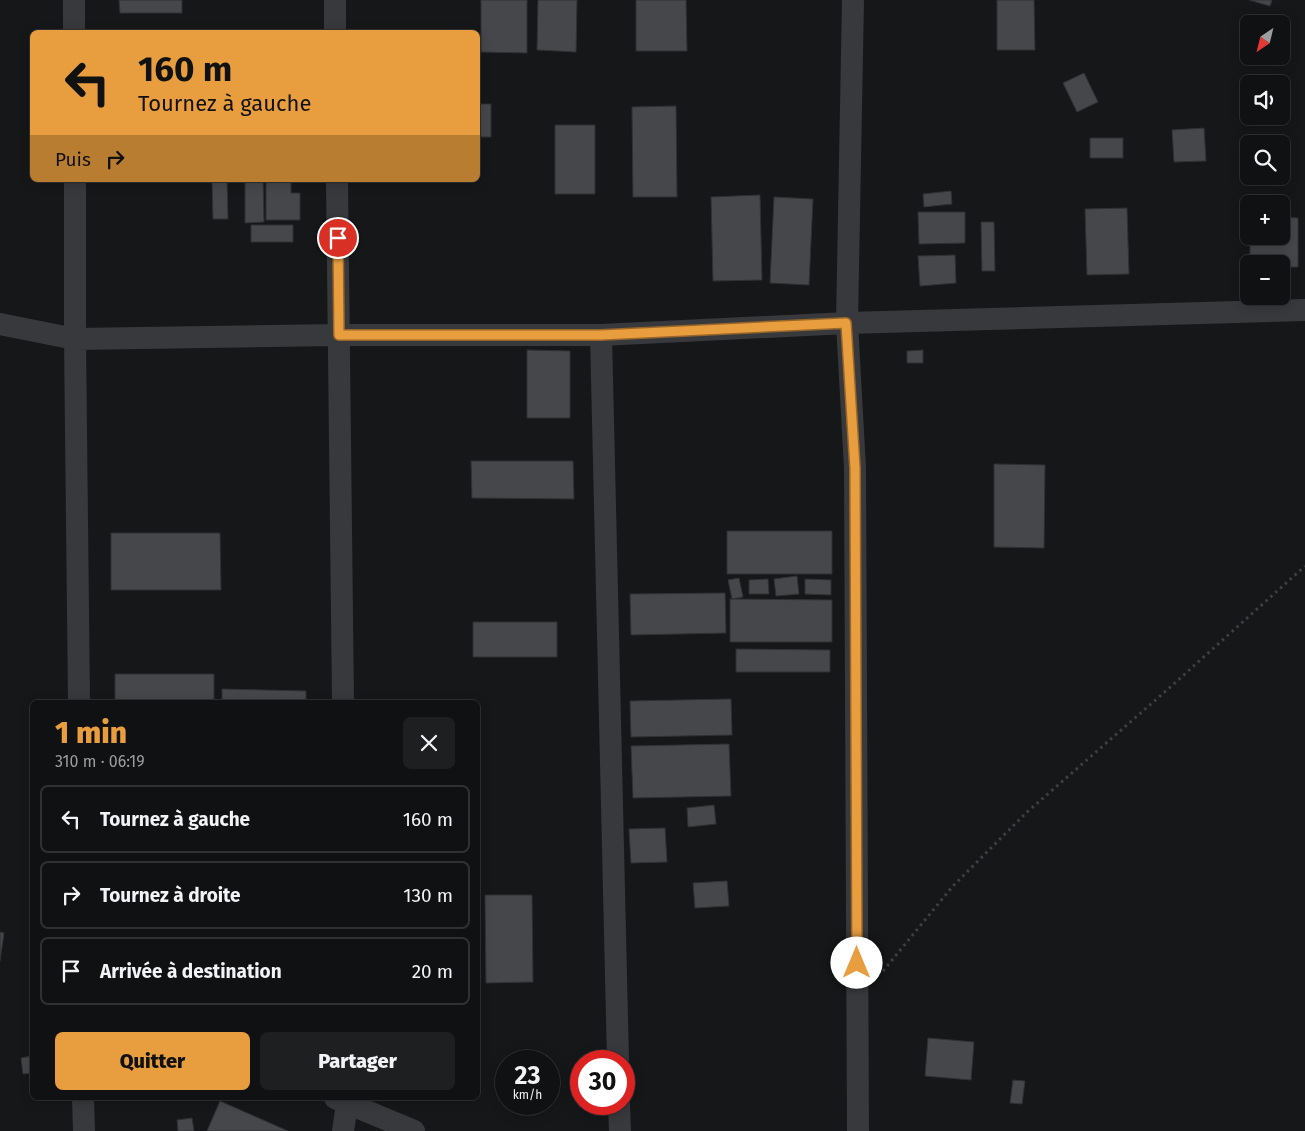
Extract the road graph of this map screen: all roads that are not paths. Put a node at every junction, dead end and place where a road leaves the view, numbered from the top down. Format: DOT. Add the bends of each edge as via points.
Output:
graph roads {
  1 [pos="74,0"];
  2 [pos="335,0"];
  3 [pos="853,0"];
  4 [pos="74,30"];
  5 [pos="336,30"];
  6 [pos="74,182"];
  7 [pos="337,182"];
  8 [pos="1305,310"];
  9 [pos="846,323"];
  10 [pos="0,324"];
  11 [pos="339,335"];
  12 [pos="601,335"];
  13 [pos="75,339"];
  14 [pos="79,700"];
  15 [pos="343,700"];
  16 [pos="618,1050"];
  17 [pos="84,1100"];
  18 [pos="344,1100"];
  19 [pos="346,1100"];
  20 [pos="619,1115"];
  21 [pos="84,1131"];
  22 [pos="343,1131"];
  23 [pos="414,1131"];
  24 [pos="620,1131"];
  25 [pos="858,1131"];
  1 -- 4 [label="street"];
  2 -- 5 [label="street"];
  3 -- 9 [label="street"];
  6 -- 13 [label="street"];
  7 -- 11 [label="street"];
  8 -- 9 [label="street"];
  9 -- 12 [label="street"];
  9 -- 25 [label="street" via="855,468"];
  10 -- 13 [label="street"];
  11 -- 12 [label="street"];
  11 -- 13 [label="street"];
  11 -- 15 [label="street"];
  12 -- 16 [label="street"];
  13 -- 14 [label="street"];
  17 -- 21 [label="street"];
  18 -- 22 [label="street"];
  19 -- 23 [label="street"];
  20 -- 24 [label="street"];
}
